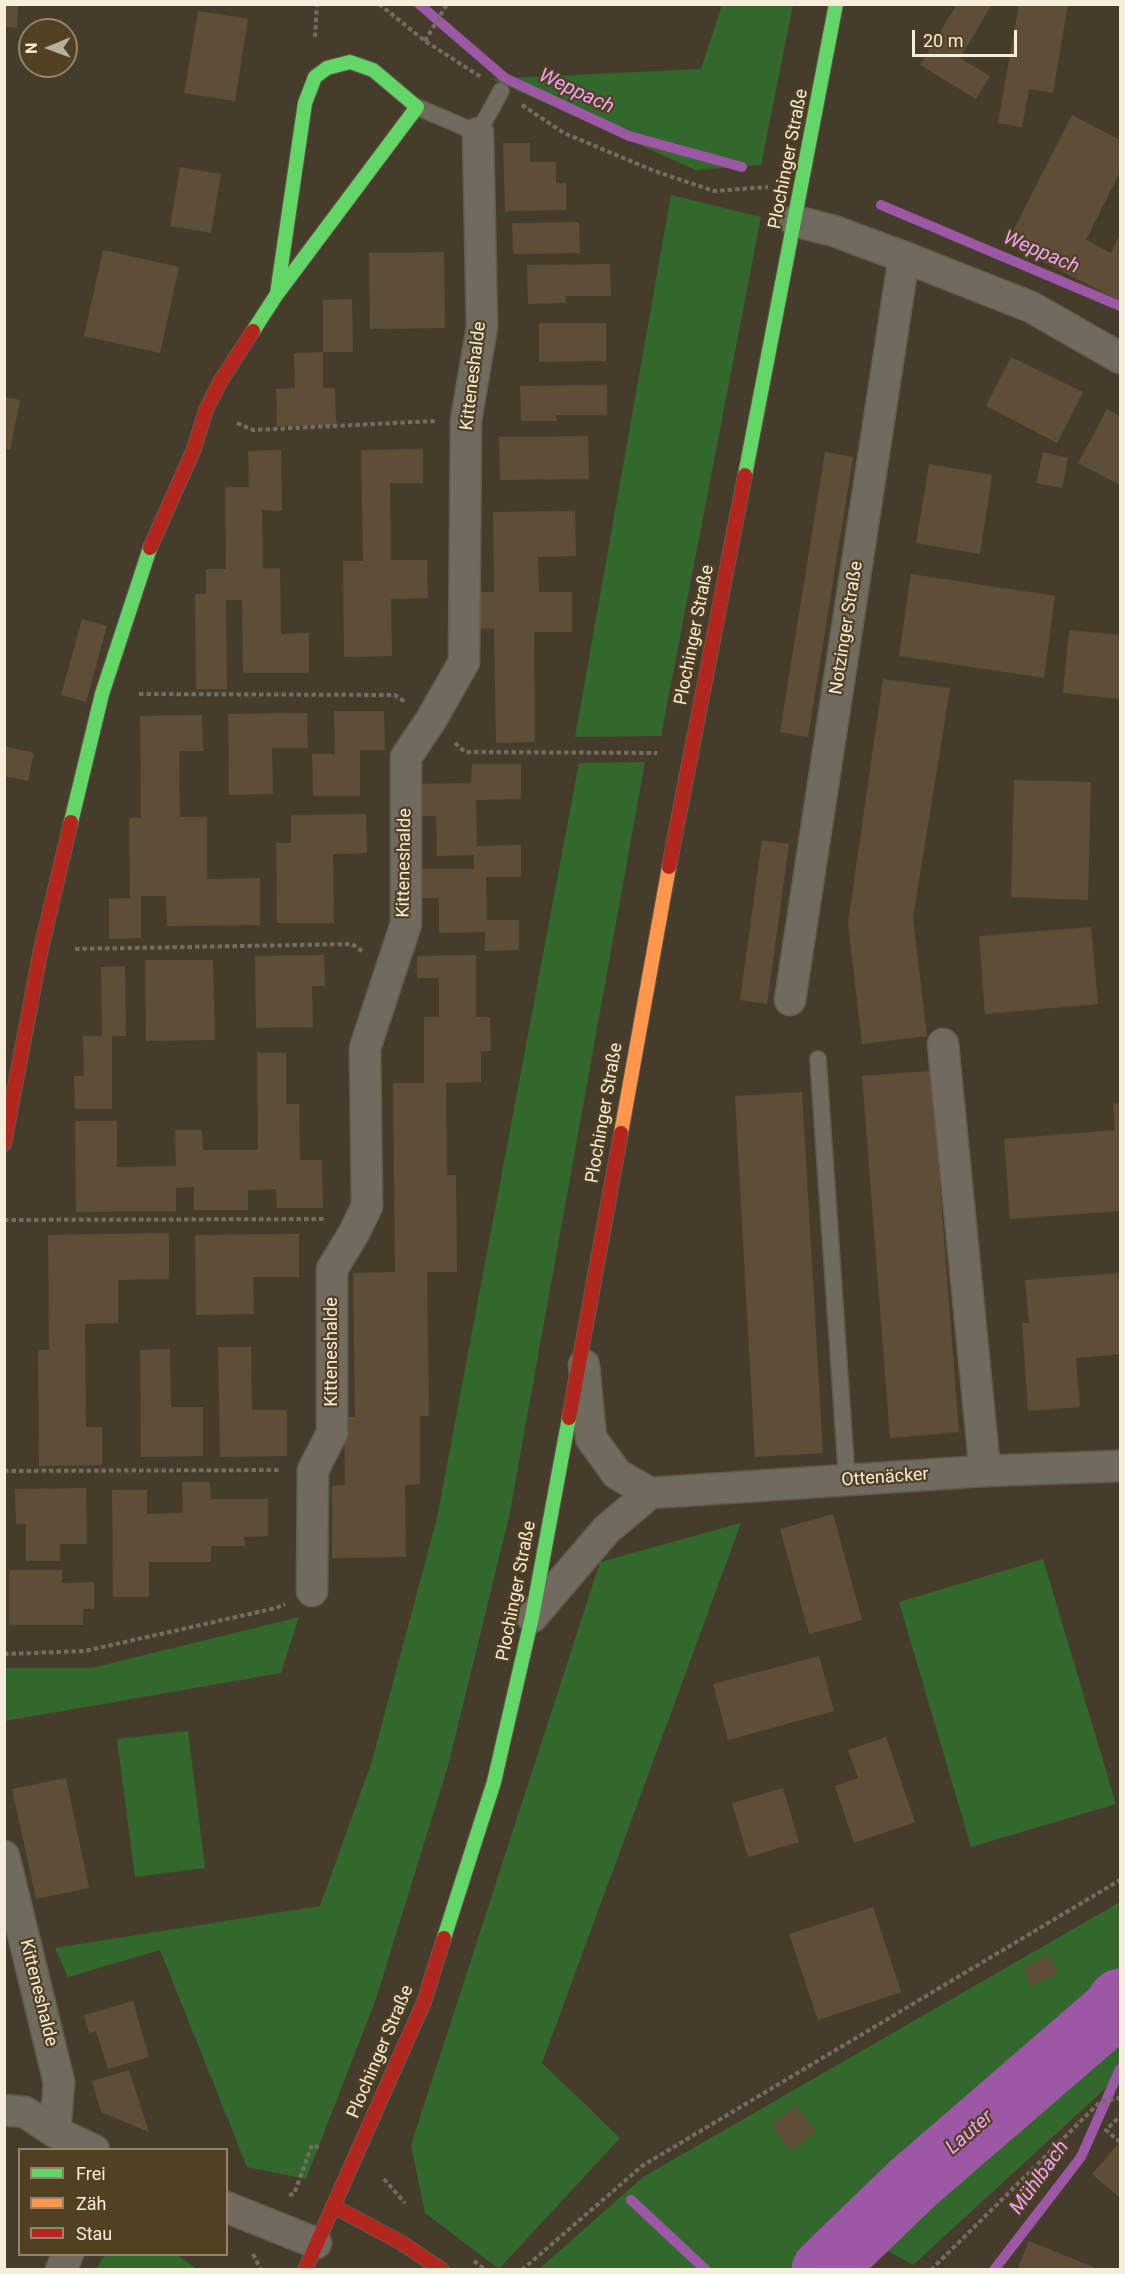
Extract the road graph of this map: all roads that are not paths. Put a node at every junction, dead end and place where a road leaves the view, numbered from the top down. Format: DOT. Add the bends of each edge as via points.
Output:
graph roads {
  1 [pos="836,4"];
  2 [pos="501,91"];
  3 [pos="417,107"];
  4 [pos="478,133"];
  5 [pos="795,220"];
  6 [pos="904,257"];
  7 [pos="277,294"];
  8 [pos="1120,358"];
  9 [pos="790,1000"];
  10 [pos="943,1044"];
  11 [pos="818,1059"];
  12 [pos="4,1144"];
  13 [pos="581,1343"];
  14 [pos="1120,1466"];
  15 [pos="985,1471"];
  16 [pos="847,1480"];
  17 [pos="650,1493"];
  18 [pos="312,1591"];
  19 [pos="532,1617"];
  20 [pos="4,1856"];
  21 [pos="4,2110"];
  22 [pos="55,2132"];
  23 [pos="90,2148"];
  24 [pos="333,2206"];
  25 [pos="228,2208"];
  26 [pos="67,2256"];
  27 [pos="309,2262"];
  28 [pos="61,2270"];
  29 [pos="442,2270"];
  1 -- 5 [label="main road, Plochinger Straße"];
  2 -- 4 [label="lane"];
  3 -- 4 [label="lane"];
  3 -- 7 [label="main road"];
  3 -- 7 [label="main road" via="373,70 350,62 327,68 315,77 305,103"];
  4 -- 18 [label="street, Kitteneshalde" via="482,327 466,420 464,662 406,757 406,924 365,1048 367,1206 332,1269 332,1433 313,1470"];
  5 -- 6 [label="street"];
  5 -- 13 [label="main road, Plochinger Straße" via="690,754"];
  6 -- 8 [label="street" via="1031,307"];
  6 -- 9 [label="street, Notzinger Straße"];
  7 -- 12 [label="main road" via="220,381 144,563 102,694 41,950"];
  10 -- 15 [label="street"];
  11 -- 16 [label="lane"];
  13 -- 17 [label="street" via="591,1438 618,1474"];
  13 -- 19 [label="main road, Plochinger Straße"];
  14 -- 15 [label="street, Ottenäcker"];
  15 -- 16 [label="street, Ottenäcker"];
  16 -- 17 [label="street, Ottenäcker"];
  17 -- 19 [label="street" via="606,1530"];
  19 -- 24 [label="main road, Plochinger Straße" via="494,1782 424,2002"];
  20 -- 22 [label="street, Kitteneshalde" via="59,2082"];
  21 -- 22 [label="street" via="25,2112"];
  22 -- 23 [label="street"];
  24 -- 27 [label="main road, Plochinger Straße"];
  24 -- 29 [label="main road" via="402,2243"];
  25 -- 27 [label="street"];
  26 -- 28 [label="street"];
}
